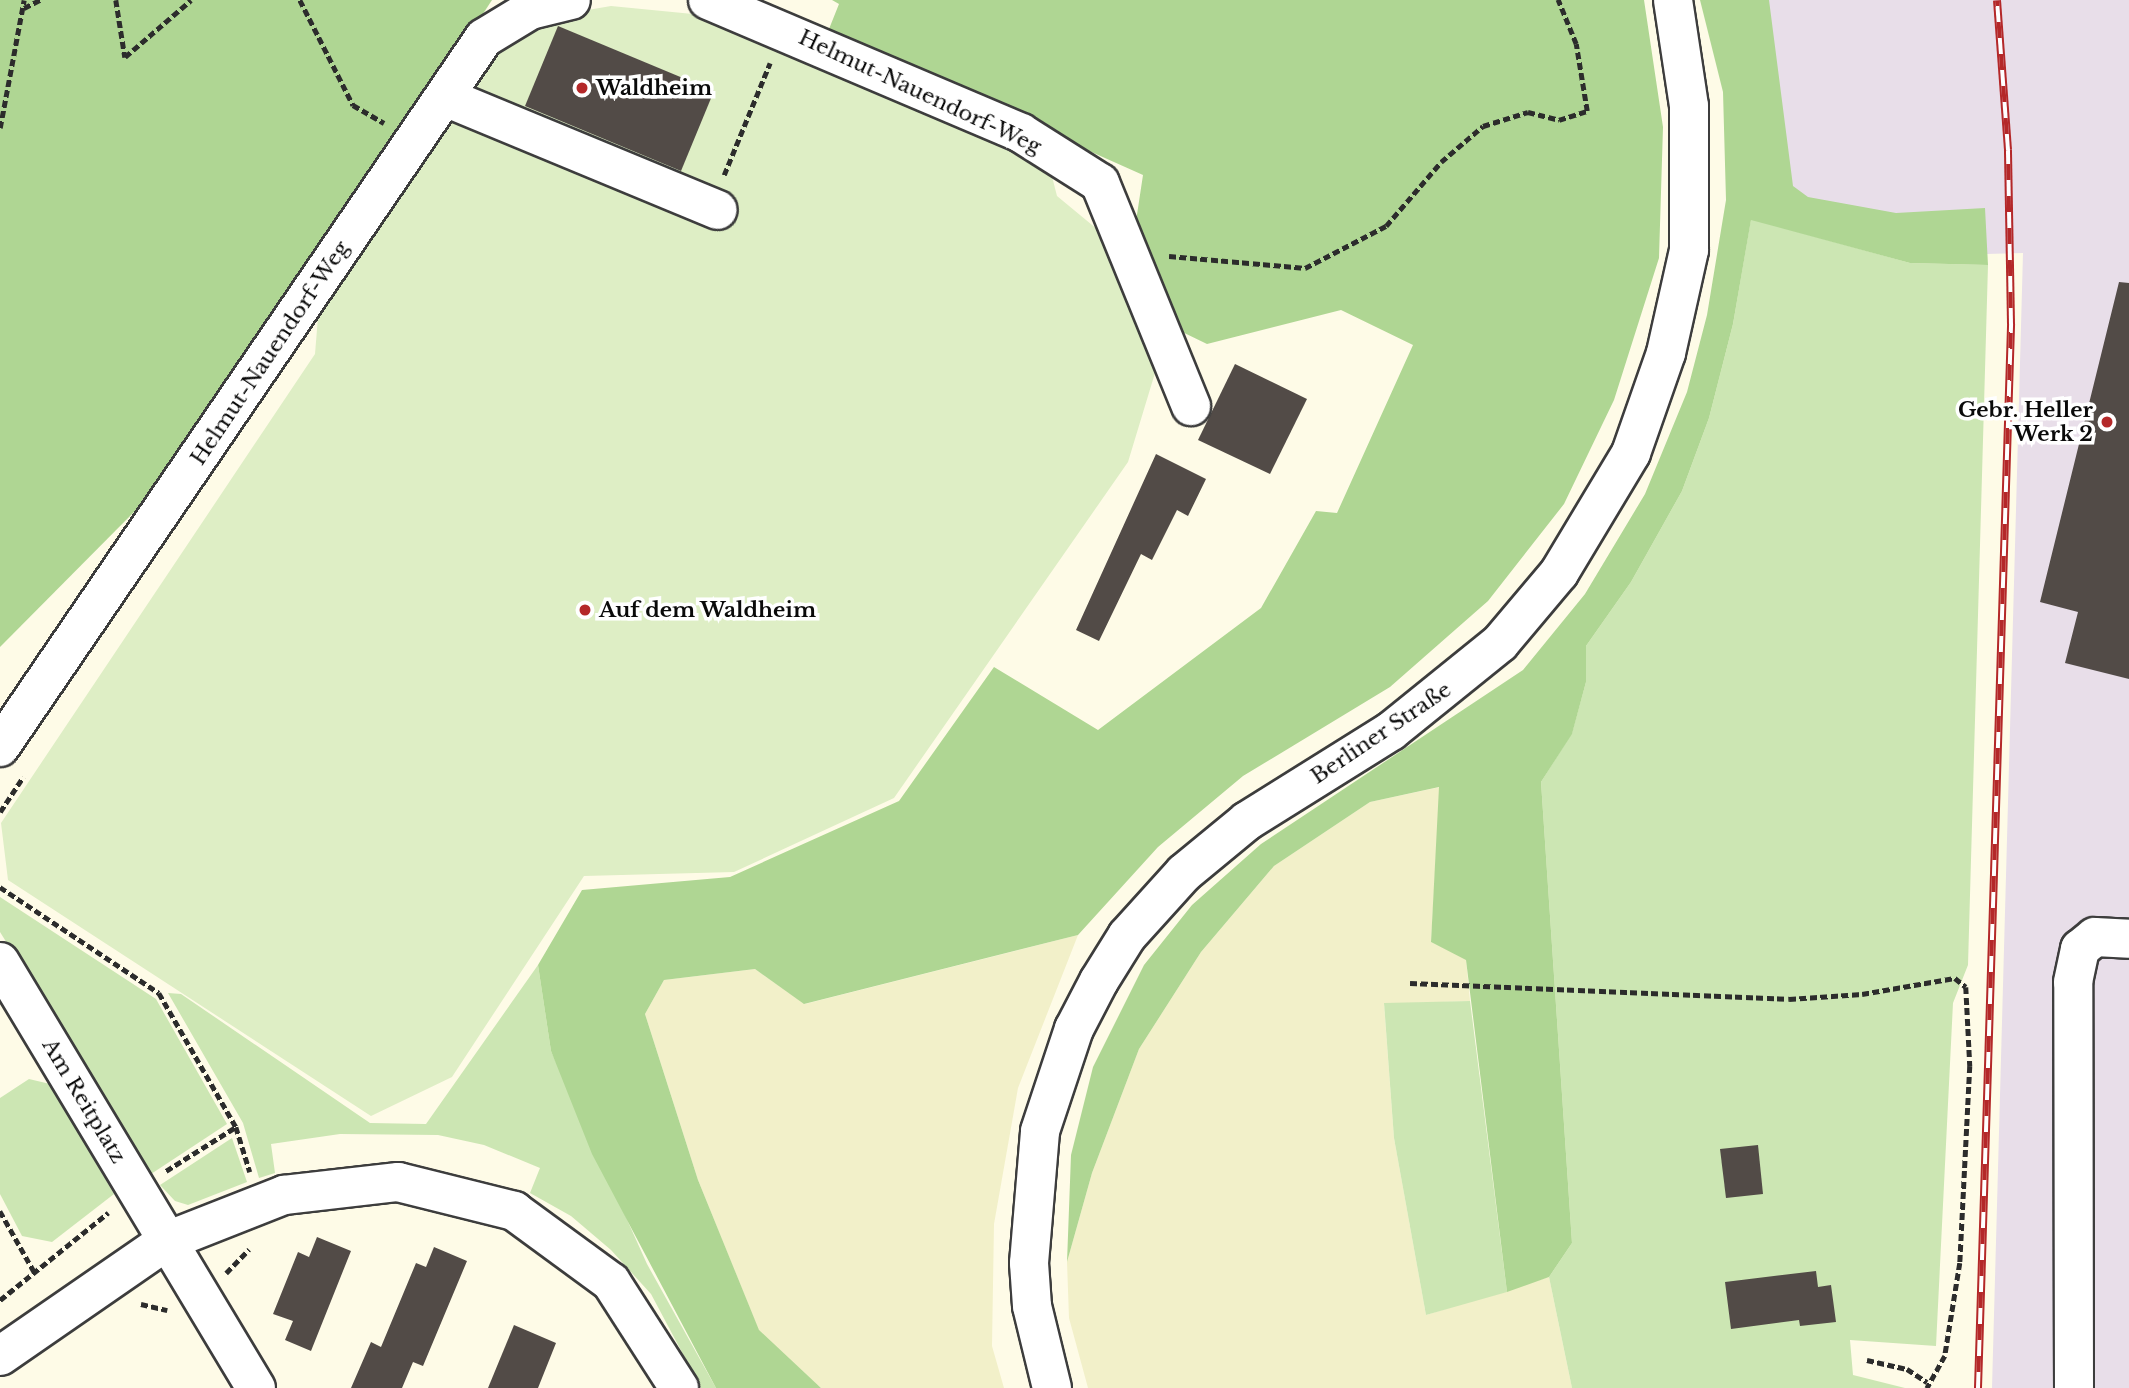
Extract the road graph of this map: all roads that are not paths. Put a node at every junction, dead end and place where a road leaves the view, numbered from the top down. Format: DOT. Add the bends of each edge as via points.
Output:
graph roads {
  1 [pos="571,0"];
  2 [pos="708,0"];
  3 [pos="1673,0"];
  4 [pos="445,97"];
  5 [pos="714,208"];
  6 [pos="1191,405"];
  7 [pos="0,747"];
  8 [pos="2129,939"];
  9 [pos="0,962"];
  10 [pos="167,1241"];
  11 [pos="0,1356"];
  12 [pos="256,1388"];
  13 [pos="679,1388"];
  14 [pos="1052,1388"];
  15 [pos="2074,1388"];
  1 -- 4 [label="street, Helmut-Nauendorf-Weg" via="530,10 484,38"];
  2 -- 6 [label="street, Helmut-Nauendorf-Weg" via="1021,133 1100,183"];
  3 -- 14 [label="street, Berliner Straße" via="1689,106 1689,250 1666,353 1631,453 1559,573 1500,643 1391,731 1247,821 1184,873 1127,936 1098,981 1055,1080 1037,1156 1029,1262 1032,1306"];
  4 -- 5 [label="street"];
  4 -- 7 [label="street, Helmut-Nauendorf-Weg"];
  8 -- 15 [label="street" via="2095,937 2080,949 2073,982"];
  9 -- 10 [label="street, Am Reitplatz"];
  10 -- 11 [label="street"];
  10 -- 12 [label="street, Am Reitplatz"];
  10 -- 13 [label="street" via="284,1195 398,1182 514,1211 611,1282"];
}
